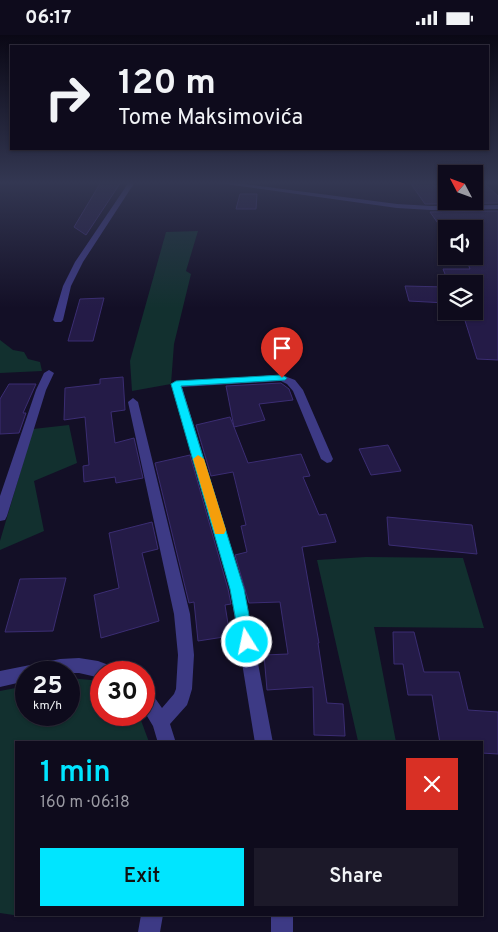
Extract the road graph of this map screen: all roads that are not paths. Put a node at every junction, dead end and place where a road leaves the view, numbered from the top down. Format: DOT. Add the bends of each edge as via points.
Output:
graph roads {
  1 [pos="104,224"];
  2 [pos="58,320"];
  3 [pos="49,373"];
  4 [pos="134,402"];
  5 [pos="327,459"];
  6 [pos="0,516"];
  7 [pos="15,676"];
  8 [pos="0,679"];
  9 [pos="155,713"];
  10 [pos="161,722"];
  11 [pos="166,741"];
  12 [pos="264,741"];
  13 [pos="152,916"];
  14 [pos="282,916"];
  15 [pos="150,932"];
  16 [pos="282,932"];
  1 -- 2 [label="street" via="67,286"];
  3 -- 6 [label="street"];
  4 -- 10 [label="street" via="182,614 186,655 181,699"];
  5 -- 12 [label="street" via="298,390 291,382 282,378 176,384 237,589"];
  7 -- 8 [label="street"];
  9 -- 10 [label="street"];
  10 -- 11 [label="street"];
  13 -- 15 [label="street"];
  14 -- 16 [label="street"];
}
